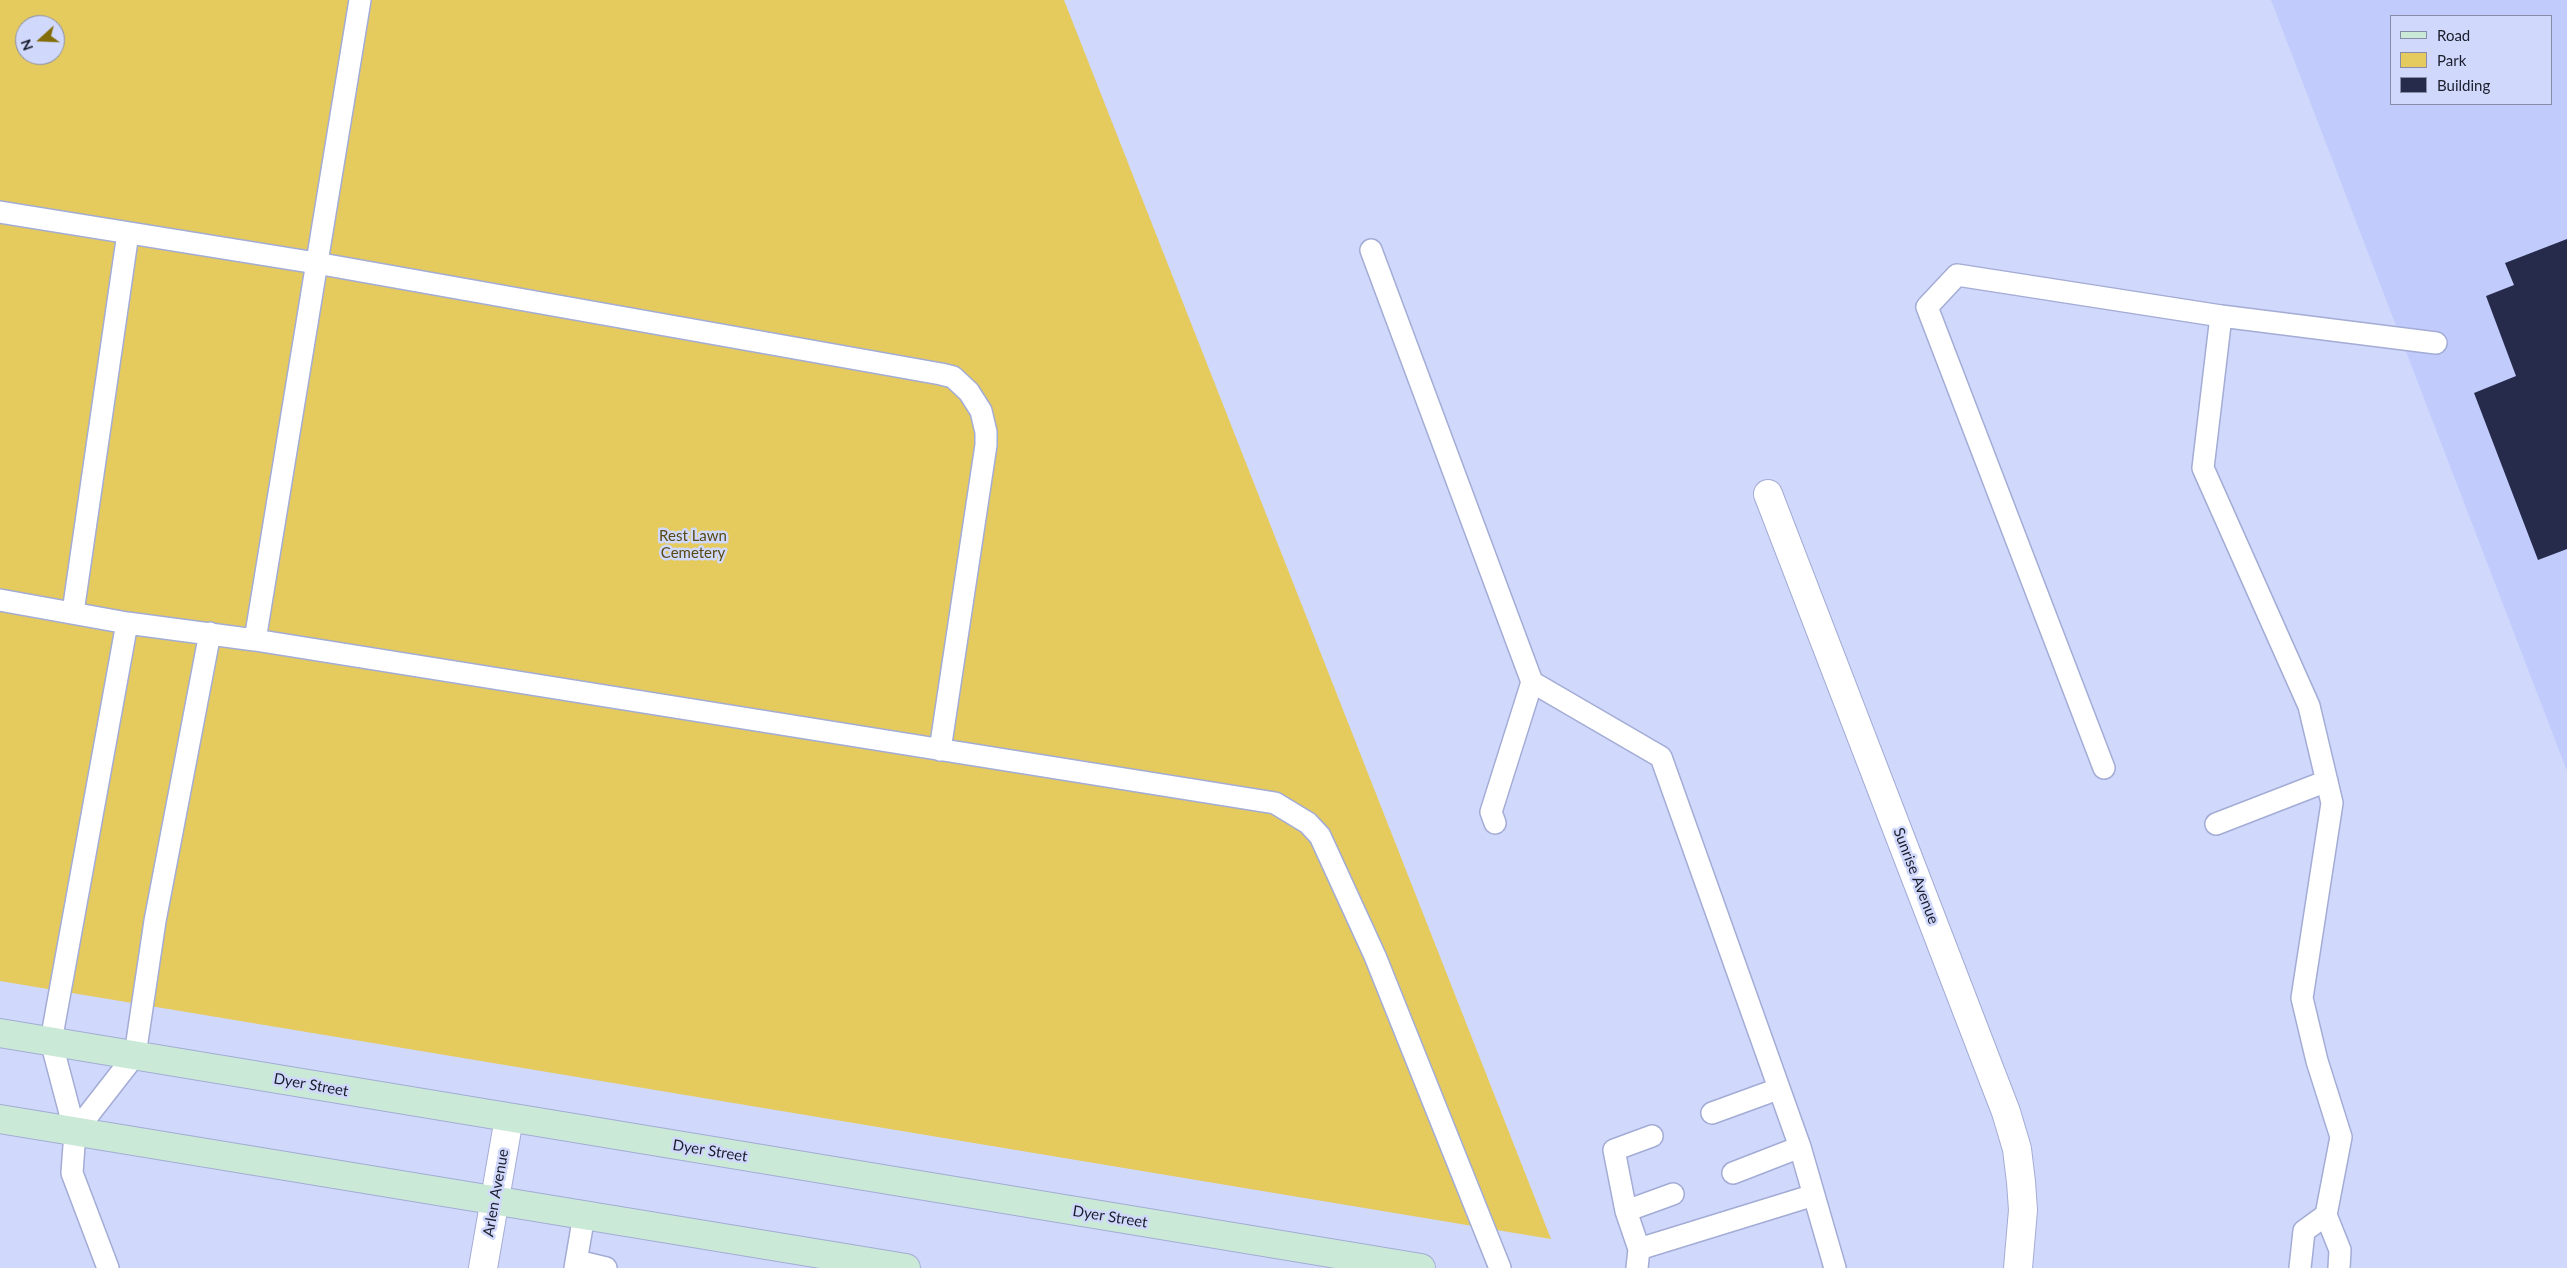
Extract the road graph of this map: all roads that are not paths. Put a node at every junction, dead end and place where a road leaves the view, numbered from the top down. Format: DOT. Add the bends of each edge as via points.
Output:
graph roads {
  1 [pos="360,0"];
  2 [pos="0,212"];
  3 [pos="128,233"];
  4 [pos="1371,250"];
  5 [pos="316,263"];
  6 [pos="2220,316"];
  7 [pos="2436,343"];
  8 [pos="1768,494"];
  9 [pos="0,600"];
  10 [pos="73,612"];
  11 [pos="127,623"];
  12 [pos="210,633"];
  13 [pos="255,640"];
  14 [pos="1532,682"];
  15 [pos="940,750"];
  16 [pos="2104,768"];
  17 [pos="2327,780"];
  18 [pos="1495,823"];
  19 [pos="2216,824"];
  20 [pos="0,1033"];
  21 [pos="51,1041"];
  22 [pos="136,1055"];
  23 [pos="1778,1089"];
  24 [pos="1712,1113"];
  25 [pos="510,1118"];
  26 [pos="0,1119"];
  27 [pos="75,1132"];
  28 [pos="1652,1136"];
  29 [pos="1800,1147"];
  30 [pos="1733,1173"];
  31 [pos="1673,1194"];
  32 [pos="1814,1195"];
  33 [pos="494,1200"];
  34 [pos="1626,1211"];
  35 [pos="584,1214"];
  36 [pos="2326,1215"];
  37 [pos="1638,1258"];
  38 [pos="576,1264"];
  39 [pos="108,1268"];
  40 [pos="483,1268"];
  41 [pos="606,1268"];
  42 [pos="906,1268"];
  43 [pos="1421,1268"];
  44 [pos="1500,1268"];
  45 [pos="1835,1268"];
  46 [pos="2018,1268"];
  47 [pos="2300,1268"];
  48 [pos="2339,1268"];
  1 -- 5 [label="lane"];
  2 -- 3 [label="lane"];
  3 -- 5 [label="lane"];
  3 -- 10 [label="lane"];
  4 -- 14 [label="lane"];
  5 -- 13 [label="lane"];
  5 -- 15 [label="lane" via="953,378 969,392 981,411 986,445"];
  6 -- 7 [label="lane"];
  6 -- 16 [label="lane" via="1957,275 1927,307"];
  6 -- 17 [label="lane" via="2204,468 2309,706"];
  8 -- 46 [label="street, Sunrise Avenue" via="2006,1112 2017,1149 2021,1182"];
  9 -- 10 [label="lane"];
  10 -- 11 [label="lane"];
  11 -- 12 [label="lane"];
  11 -- 21 [label="lane"];
  12 -- 13 [label="lane"];
  12 -- 22 [label="lane" via="155,921"];
  13 -- 15 [label="lane"];
  14 -- 18 [label="lane" via="1490,812"];
  14 -- 23 [label="lane" via="1661,757"];
  15 -- 44 [label="lane" via="1275,803 1308,823 1320,836 1375,956"];
  17 -- 19 [label="lane"];
  17 -- 36 [label="lane" via="2332,803 2302,998 2316,1061 2341,1138"];
  20 -- 21 [label="main road, Dyer Street"];
  21 -- 22 [label="main road, Dyer Street"];
  21 -- 27 [label="lane"];
  22 -- 25 [label="main road, Dyer Street"];
  22 -- 27 [label="lane"];
  23 -- 24 [label="lane"];
  23 -- 29 [label="lane"];
  25 -- 33 [label="street, Arlen Avenue"];
  25 -- 43 [label="main road, Dyer Street"];
  26 -- 27 [label="main road"];
  27 -- 33 [label="main road"];
  27 -- 39 [label="lane" via="72,1173"];
  28 -- 34 [label="lane" via="1612,1144"];
  29 -- 30 [label="lane"];
  29 -- 32 [label="lane"];
  31 -- 34 [label="lane"];
  32 -- 37 [label="lane"];
  32 -- 45 [label="lane"];
  33 -- 35 [label="main road"];
  33 -- 40 [label="street, Arlen Avenue"];
  34 -- 37 [label="lane"];
  35 -- 38 [label="lane"];
  35 -- 42 [label="main road"];
  36 -- 47 [label="lane" via="2304,1231"];
  36 -- 48 [label="lane" via="2340,1250"];
  38 -- 41 [label="lane"];
}
